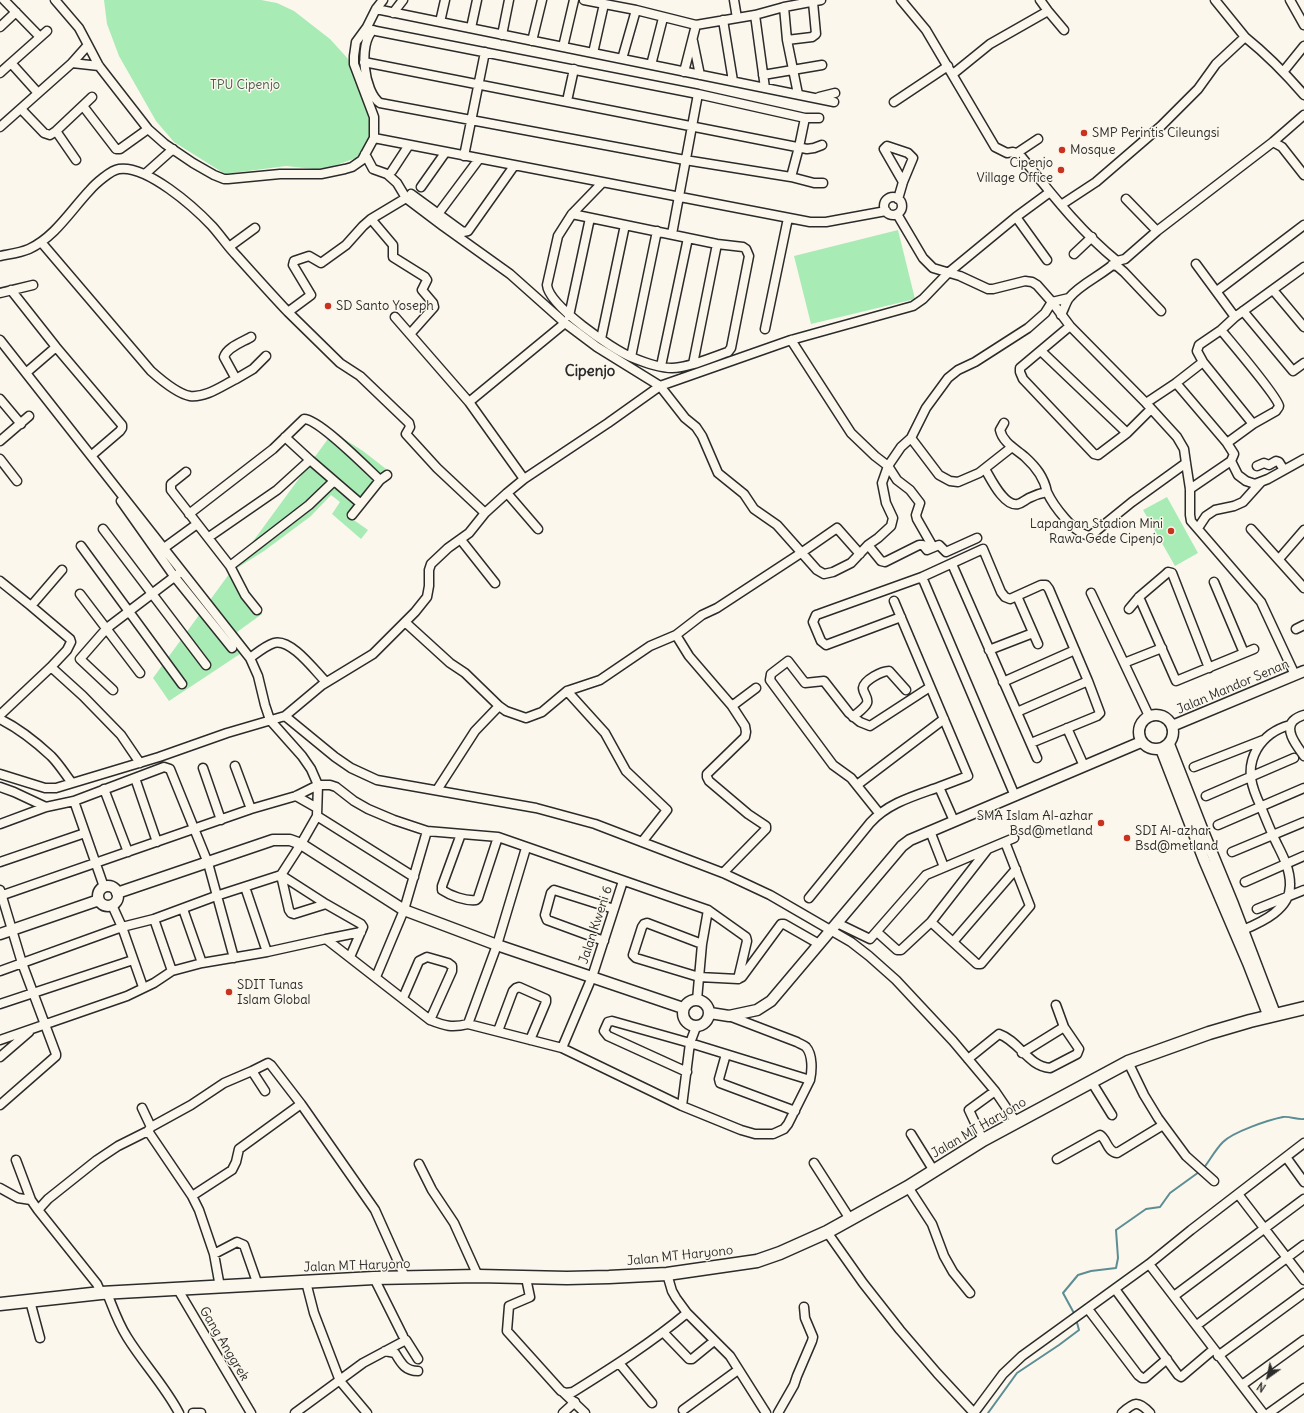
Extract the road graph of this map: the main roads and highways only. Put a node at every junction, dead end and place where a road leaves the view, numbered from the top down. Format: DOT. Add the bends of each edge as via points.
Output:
graph roads {
  1 [pos="1304,1008"];
  2 [pos="0,1304"];
  1 -- 2 [label="main road, Jalan MT Haryono" via="1196,1038 1128,1062 983,1140 908,1187 827,1232 757,1261 667,1274 595,1278 374,1278 104,1293"];
}
